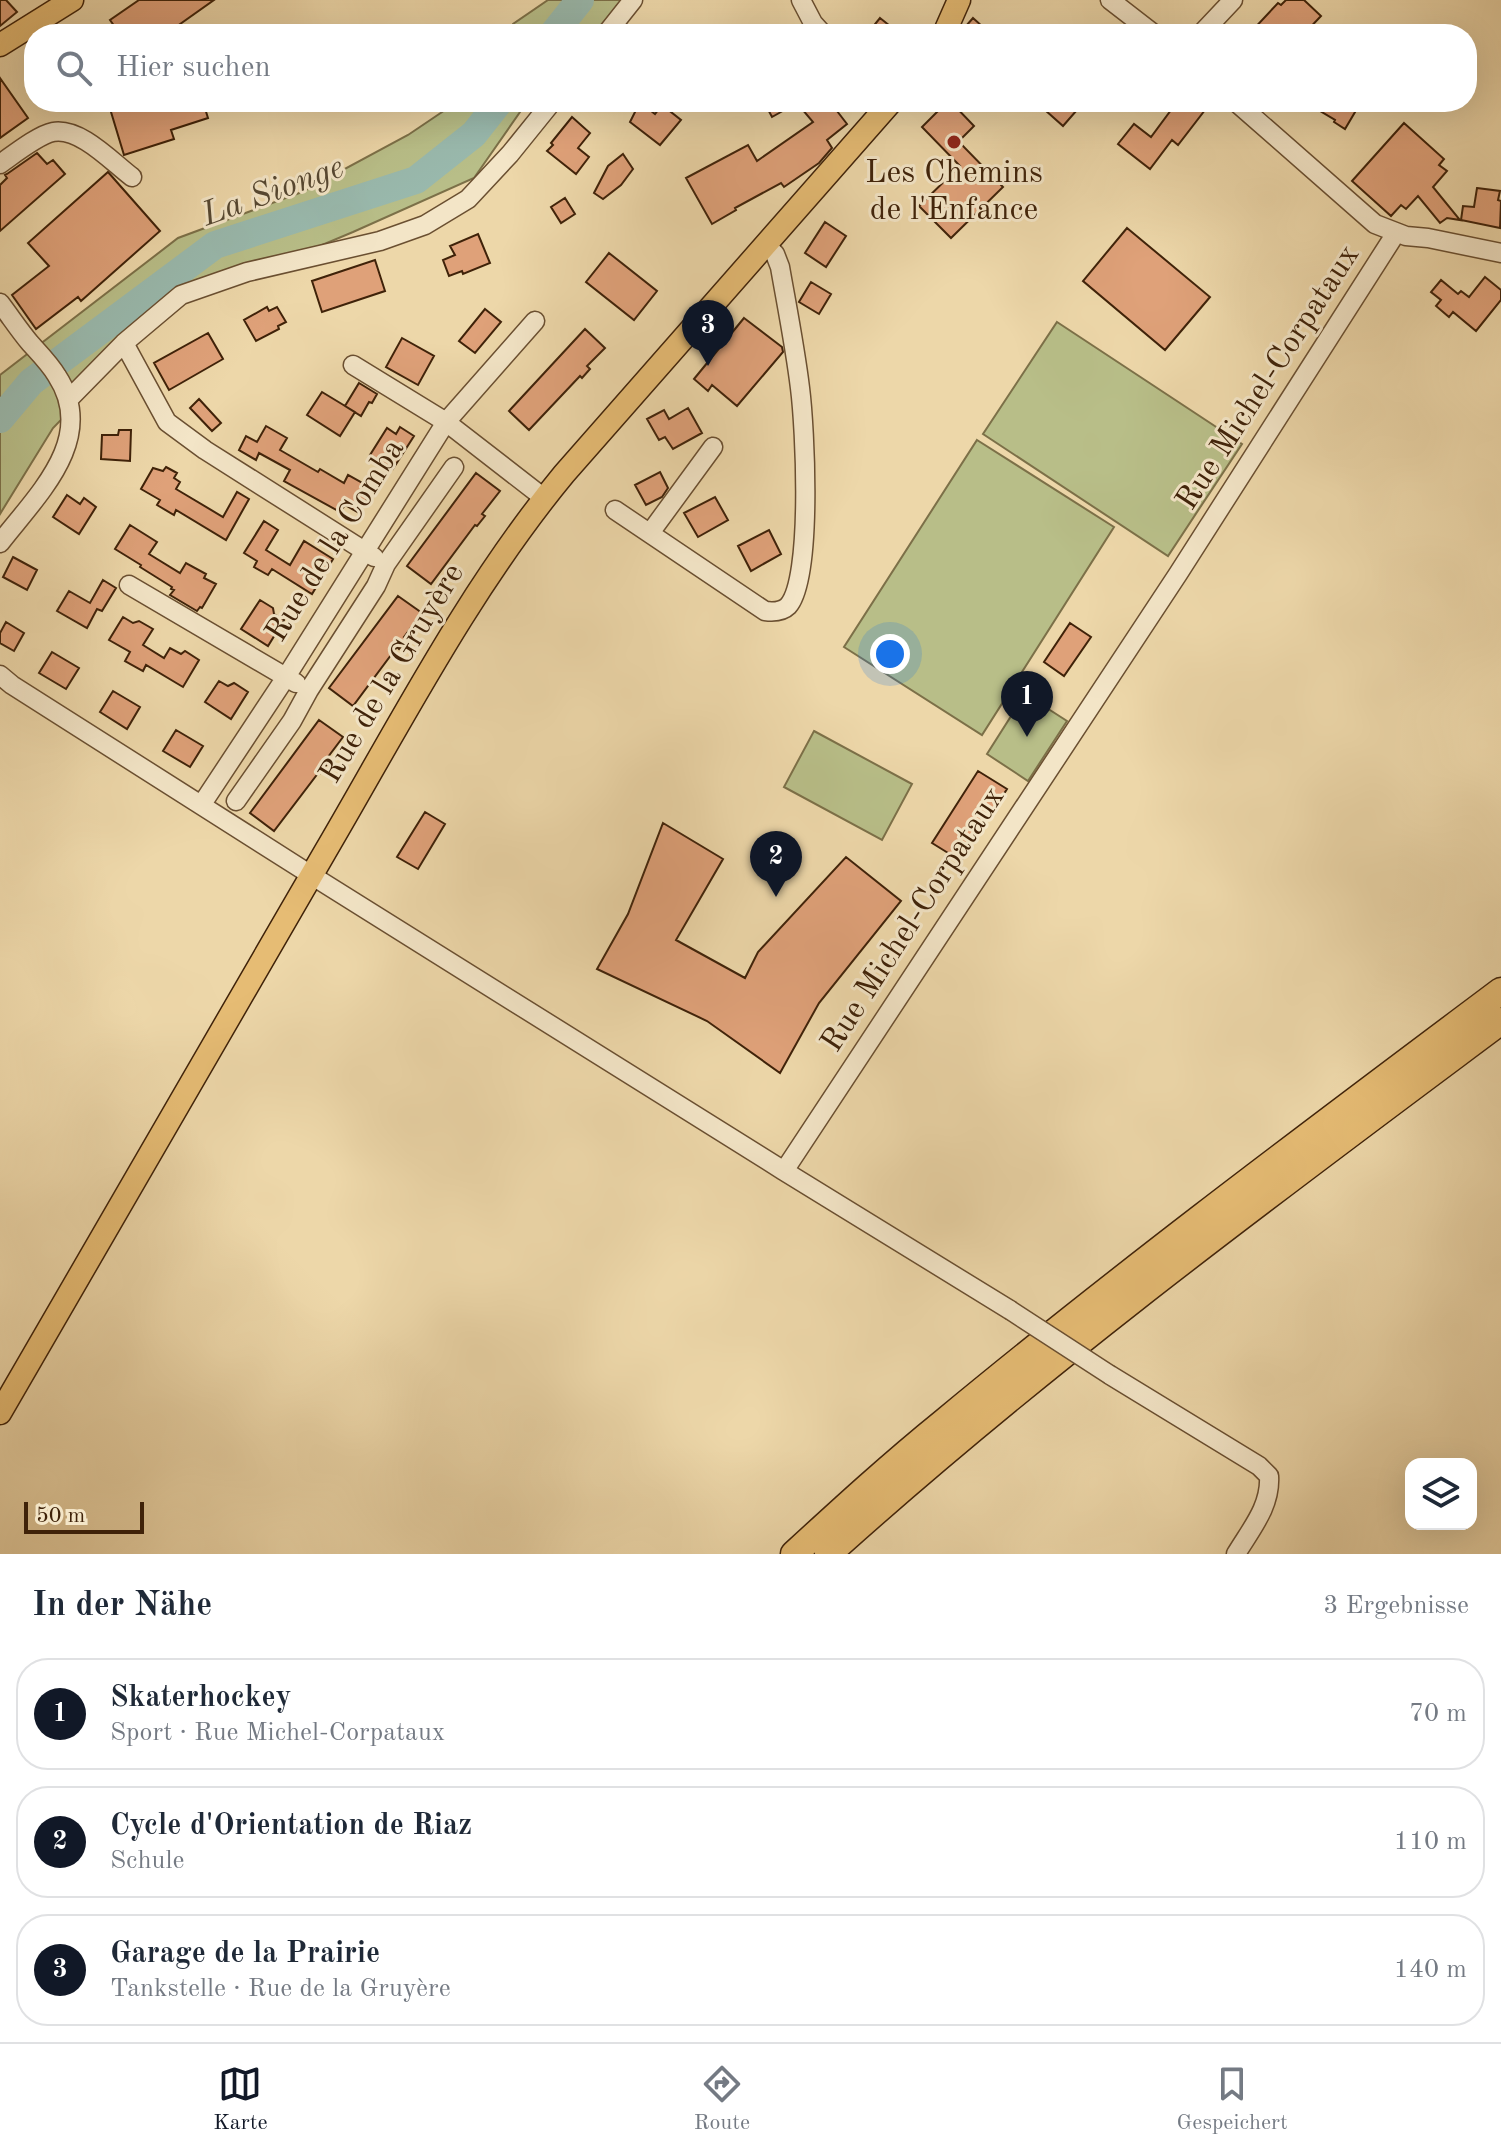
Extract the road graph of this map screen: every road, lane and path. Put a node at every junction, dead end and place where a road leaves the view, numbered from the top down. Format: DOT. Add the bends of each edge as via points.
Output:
graph roads {
  1 [pos="72,0"];
  2 [pos="633,0"];
  3 [pos="801,0"];
  4 [pos="959,0"];
  5 [pos="1110,0"];
  6 [pos="1233,0"];
  7 [pos="34,24"];
  8 [pos="614,24"];
  9 [pos="811,24"];
  10 [pos="948,24"];
  11 [pos="1141,24"];
  12 [pos="1210,24"];
  13 [pos="24,30"];
  14 [pos="0,45"];
  15 [pos="544,112"];
  16 [pos="882,112"];
  17 [pos="1247,112"];
  18 [pos="0,164"];
  19 [pos="132,177"];
  20 [pos="1396,233"];
  21 [pos="766,245"];
  22 [pos="1501,253"];
  23 [pos="0,303"];
  24 [pos="535,321"];
  25 [pos="124,343"];
  26 [pos="353,365"];
  27 [pos="69,399"];
  28 [pos="446,422"];
  29 [pos="713,447"];
  30 [pos="454,467"];
  31 [pos="544,498"];
  32 [pos="615,510"];
  33 [pos="650,533"];
  34 [pos="0,543"];
  35 [pos="364,551"];
  36 [pos="386,564"];
  37 [pos="129,585"];
  38 [pos="0,675"];
  39 [pos="286,677"];
  40 [pos="309,690"];
  41 [pos="236,801"];
  42 [pos="202,804"];
  43 [pos="311,875"];
  44 [pos="1501,991"];
  45 [pos="1501,1021"];
  46 [pos="784,1171"];
  47 [pos="0,1413"];
  48 [pos="794,1554"];
  49 [pos="828,1554"];
  50 [pos="1236,1554"];
  1 -- 7 [label="main road"];
  2 -- 8 [label="street"];
  3 -- 9 [label="street"];
  4 -- 10 [label="main road"];
  5 -- 11 [label="street"];
  6 -- 12 [label="street"];
  13 -- 14 [label="main road"];
  15 -- 25 [label="street" via="468,199 425,225 181,295"];
  16 -- 21 [label="main road, Rue de la Gruyère"];
  17 -- 20 [label="street" via="1375,224"];
  18 -- 19 [label="street" via="54,132 79,135"];
  20 -- 22 [label="street"];
  20 -- 46 [label="street, Rue Michel-Corpataux"];
  21 -- 31 [label="main road, Rue de la Gruyère"];
  21 -- 33 [label="street" via="780,267 805,439 805,520 793,598 783,610 765,611"];
  23 -- 27 [label="street" via="57,375"];
  24 -- 28 [label="street, Rue de la Comba"];
  25 -- 27 [label="street"];
  25 -- 35 [label="street" via="167,422"];
  26 -- 28 [label="street"];
  27 -- 34 [label="street" via="71,431 60,465"];
  28 -- 31 [label="street"];
  28 -- 35 [label="street, Rue de la Comba"];
  29 -- 33 [label="street"];
  30 -- 36 [label="street"];
  31 -- 43 [label="main road, Rue de la Gruyère" via="466,611"];
  32 -- 33 [label="street"];
  35 -- 36 [label="street"];
  35 -- 39 [label="street, Rue de la Comba"];
  36 -- 40 [label="street"];
  37 -- 39 [label="street"];
  38 -- 42 [label="street"];
  39 -- 40 [label="street"];
  39 -- 42 [label="street, Rue de la Comba"];
  40 -- 41 [label="street"];
  42 -- 43 [label="street"];
  43 -- 46 [label="street"];
  43 -- 47 [label="main road, Rue de la Gruyère"];
  44 -- 48 [label="highway" via="1055,1331"];
  45 -- 49 [label="highway" via="1069,1350"];
  46 -- 50 [label="street, bridge" via="1259,1466 1269,1476 1270,1491"];
}
